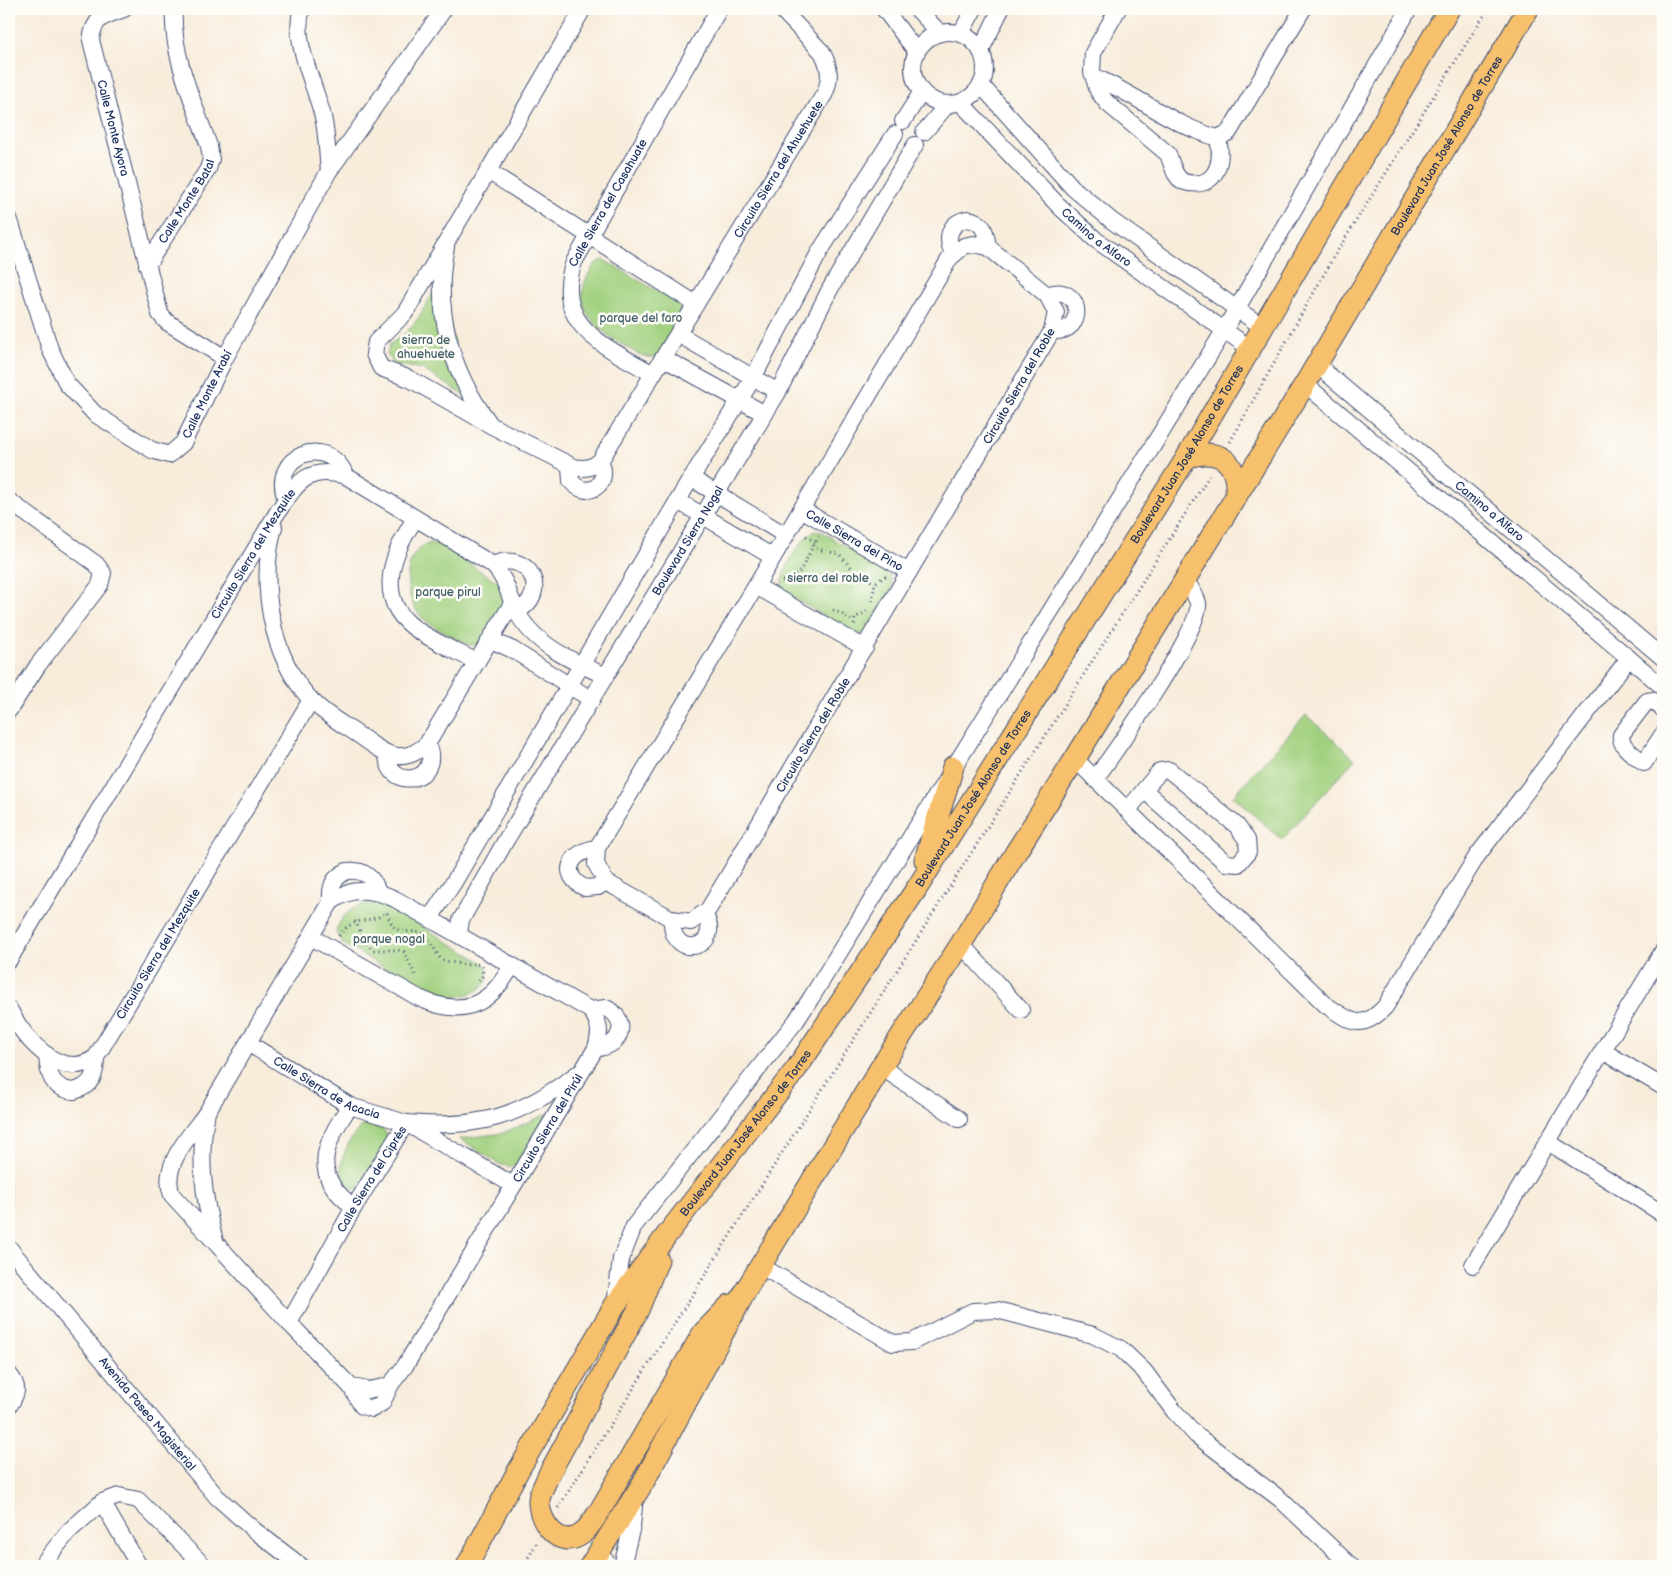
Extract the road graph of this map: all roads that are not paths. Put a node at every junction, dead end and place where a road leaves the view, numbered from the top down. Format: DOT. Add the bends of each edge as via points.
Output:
graph roads {
  1 [pos="124,9"];
  2 [pos="174,9"];
  3 [pos="302,9"];
  4 [pos="444,9"];
  5 [pos="583,9"];
  6 [pos="719,9"];
  7 [pos="781,9"];
  8 [pos="884,9"];
  9 [pos="917,9"];
  10 [pos="974,9"];
  11 [pos="1001,9"];
  12 [pos="1118,9"];
  13 [pos="1303,9"];
  14 [pos="1409,9"];
  15 [pos="1449,9"];
  16 [pos="1528,9"];
  17 [pos="940,32"];
  18 [pos="961,33"];
  19 [pos="980,50"];
  20 [pos="916,51"];
  21 [pos="1095,76"];
  22 [pos="981,85"];
  23 [pos="922,92"];
  24 [pos="954,104"];
  25 [pos="1218,138"];
  26 [pos="329,171"];
  27 [pos="488,171"];
  28 [pos="9,218"];
  29 [pos="449,235"];
  30 [pos="590,236"];
  31 [pos="988,247"];
  32 [pos="953,253"];
  33 [pos="147,265"];
  34 [pos="696,304"];
  35 [pos="1237,309"];
  36 [pos="1264,328"];
  37 [pos="1224,331"];
  38 [pos="678,334"];
  39 [pos="1251,349"];
  40 [pos="225,358"];
  41 [pos="663,358"];
  42 [pos="1317,365"];
  43 [pos="653,374"];
  44 [pos="753,378"];
  45 [pos="1305,384"];
  46 [pos="778,392"];
  47 [pos="740,400"];
  48 [pos="765,414"];
  49 [pos="492,426"];
  50 [pos="1187,457"];
  51 [pos="600,461"];
  52 [pos="570,466"];
  53 [pos="346,476"];
  54 [pos="691,478"];
  55 [pos="716,495"];
  56 [pos="1236,495"];
  57 [pos="286,499"];
  58 [pos="9,501"];
  59 [pos="678,501"];
  60 [pos="800,509"];
  61 [pos="277,514"];
  62 [pos="703,516"];
  63 [pos="415,519"];
  64 [pos="786,535"];
  65 [pos="773,557"];
  66 [pos="493,565"];
  67 [pos="909,572"];
  68 [pos="1185,579"];
  69 [pos="756,586"];
  70 [pos="515,607"];
  71 [pos="491,640"];
  72 [pos="865,648"];
  73 [pos="1629,658"];
  74 [pos="1663,658"];
  75 [pos="477,662"];
  76 [pos="581,665"];
  77 [pos="606,676"];
  78 [pos="569,685"];
  79 [pos="1663,687"];
  80 [pos="311,700"];
  81 [pos="592,700"];
  82 [pos="1663,709"];
  83 [pos="9,710"];
  84 [pos="1663,734"];
  85 [pos="427,744"];
  86 [pos="387,754"];
  87 [pos="1075,759"];
  88 [pos="953,767"];
  89 [pos="1095,779"];
  90 [pos="1144,790"];
  91 [pos="1128,810"];
  92 [pos="597,848"];
  93 [pos="606,882"];
  94 [pos="917,888"];
  95 [pos="704,914"];
  96 [pos="430,918"];
  97 [pos="672,919"];
  98 [pos="458,934"];
  99 [pos="310,937"];
  100 [pos="961,944"];
  101 [pos="1663,951"];
  102 [pos="9,960"];
  103 [pos="512,965"];
  104 [pos="9,1009"];
  105 [pos="1021,1010"];
  106 [pos="248,1043"];
  107 [pos="1603,1051"];
  108 [pos="47,1055"];
  109 [pos="96,1057"];
  110 [pos="881,1067"];
  111 [pos="582,1070"];
  112 [pos="1663,1087"];
  113 [pos="350,1106"];
  114 [pos="207,1112"];
  115 [pos="959,1119"];
  116 [pos="406,1123"];
  117 [pos="1548,1142"];
  118 [pos="514,1185"];
  119 [pos="354,1208"];
  120 [pos="1663,1214"];
  121 [pos="669,1232"];
  122 [pos="215,1241"];
  123 [pos="9,1248"];
  124 [pos="1473,1265"];
  125 [pos="760,1266"];
  126 [pos="747,1288"];
  127 [pos="615,1305"];
  128 [pos="288,1323"];
  129 [pos="9,1374"];
  130 [pos="9,1406"];
  131 [pos="636,1495"];
  132 [pos="102,1502"];
  133 [pos="600,1562"];
  134 [pos="42,1566"];
  135 [pos="139,1566"];
  136 [pos="204,1566"];
  137 [pos="301,1566"];
  138 [pos="467,1566"];
  139 [pos="622,1566"];
  140 [pos="1351,1566"];
  1 -- 33 [label="street, Calle Monte Ayora" via="102,16 93,26 92,40"];
  2 -- 33 [label="street, Calle Monte Batal" via="182,72 211,159 208,169"];
  3 -- 26 [label="street" via="300,39 323,118"];
  4 -- 26 [label="street, Calle Monte Arabí"];
  5 -- 27 [label="street"];
  6 -- 30 [label="street, Calle Sierra del Casahuate"];
  7 -- 34 [label="street, Circuito Sierra del Ahuehuete" via="822,52 830,71 829,82"];
  8 -- 20 [label="street"];
  9 -- 17 [label="street"];
  10 -- 18 [label="street"];
  11 -- 19 [label="street"];
  12 -- 21 [label="street" via="1093,53 1092,72"];
  13 -- 25 [label="street" via="1229,132"];
  14 -- 35 [label="street"];
  15 -- 36 [label="main road, Boulevard Juan José Alonso de Torres"];
  16 -- 42 [label="main road, Boulevard Juan José Alonso de Torres"];
  17 -- 18 [label="street"];
  17 -- 20 [label="street" via="922,42"];
  18 -- 19 [label="street"];
  19 -- 22 [label="street" via="985,68"];
  20 -- 23 [label="street" via="912,72"];
  21 -- 25 [label="street" via="1124,89 1196,132"];
  21 -- 25 [label="street" via="1098,91 1107,103 1168,154 1181,181 1195,184 1216,172 1221,155"];
  22 -- 24 [label="street" via="969,99"];
  22 -- 35 [label="street, Camino a Alfaro" via="1073,188 1112,220"];
  23 -- 24 [label="street" via="937,103"];
  23 -- 44 [label="street" via="820,251"];
  24 -- 37 [label="street, Camino a Alfaro" via="1096,240"];
  24 -- 46 [label="street, Boulevard Sierra Nogal" via="919,138 830,289"];
  26 -- 40 [label="street, Calle Monte Arabí"];
  27 -- 29 [label="street"];
  27 -- 30 [label="street"];
  28 -- 40 [label="street, Calle Monte Arabí" via="50,349 67,384 95,414 152,450 169,455 183,443"];
  29 -- 49 [label="street" via="444,255 442,295 447,336 460,374"];
  29 -- 49 [label="street" via="405,313 376,342 376,359 385,370 410,379"];
  30 -- 34 [label="street"];
  30 -- 43 [label="street, Calle Sierra del Casahuate" via="572,268 568,295 571,308 578,322 596,340"];
  31 -- 32 [label="street" via="973,244"];
  31 -- 32 [label="street" via="984,228 980,223 967,219 954,225 950,231 949,245"];
  31 -- 67 [label="street, Circuito Sierra del Roble" via="1047,294 1056,312 1052,331"];
  32 -- 60 [label="street"];
  33 -- 40 [label="street" via="160,314 167,322"];
  34 -- 38 [label="street, Circuito Sierra del Ahuehuete"];
  35 -- 36 [label="street, Camino a Alfaro"];
  35 -- 37 [label="street"];
  36 -- 39 [label="main road, Boulevard Juan José Alonso de Torres"];
  37 -- 39 [label="street, Camino a Alfaro"];
  37 -- 88 [label="street"];
  38 -- 41 [label="street, Circuito Sierra del Ahuehuete"];
  38 -- 44 [label="street"];
  39 -- 50 [label="main road, Boulevard Juan José Alonso de Torres"];
  41 -- 43 [label="street, Circuito Sierra del Ahuehuete"];
  41 -- 47 [label="street"];
  42 -- 45 [label="main road, Boulevard Juan José Alonso de Torres"];
  42 -- 74 [label="street, Camino a Alfaro"];
  43 -- 51 [label="street, Circuito Sierra del Ahuehuete"];
  44 -- 46 [label="street"];
  44 -- 47 [label="street"];
  45 -- 56 [label="main road, Boulevard Juan José Alonso de Torres"];
  45 -- 73 [label="street"];
  46 -- 48 [label="street, Boulevard Sierra Nogal"];
  47 -- 48 [label="street"];
  47 -- 54 [label="street"];
  48 -- 55 [label="street, Boulevard Sierra Nogal"];
  49 -- 52 [label="street"];
  50 -- 56 [label="main road" via="1204,452 1222,457 1232,467 1237,480"];
  50 -- 94 [label="main road, Boulevard Juan José Alonso de Torres"];
  51 -- 52 [label="street" via="588,468"];
  51 -- 52 [label="street" via="604,475 601,482 589,490 582,490 571,480"];
  53 -- 57 [label="street, Circuito Sierra del Mezquite" via="316,473 304,478"];
  53 -- 57 [label="street" via="330,456 313,452 305,454 292,462 284,476"];
  53 -- 63 [label="street, Circuito Sierra del Mezquite"];
  54 -- 55 [label="street"];
  54 -- 59 [label="street"];
  55 -- 62 [label="street, Boulevard Sierra Nogal"];
  55 -- 64 [label="street"];
  56 -- 68 [label="main road, Boulevard Juan José Alonso de Torres"];
  57 -- 61 [label="street, Circuito Sierra del Mezquite"];
  58 -- 83 [label="street" via="96,564 103,573 100,585"];
  59 -- 62 [label="street"];
  59 -- 76 [label="street"];
  60 -- 64 [label="street"];
  60 -- 67 [label="street, Calle Sierra del Pino"];
  61 -- 80 [label="street" via="268,562 271,612 286,660"];
  61 -- 102 [label="street, Circuito Sierra del Mezquite"];
  62 -- 65 [label="street"];
  62 -- 77 [label="street, Boulevard Sierra Nogal"];
  63 -- 66 [label="street, Circuito Sierra del Mezquite"];
  63 -- 75 [label="street" via="396,550 392,564 390,586 393,601 413,627"];
  64 -- 65 [label="street"];
  65 -- 69 [label="street"];
  66 -- 70 [label="street, Circuito Sierra del Mezquite" via="508,584"];
  66 -- 70 [label="street" via="516,561 532,575 532,597 528,603"];
  67 -- 72 [label="street, Circuito Sierra del Roble"];
  68 -- 87 [label="main road, Boulevard Juan José Alonso de Torres"];
  68 -- 89 [label="street" via="1198,603 1196,621"];
  69 -- 72 [label="street"];
  69 -- 92 [label="street"];
  70 -- 71 [label="street"];
  70 -- 76 [label="street, Circuito Sierra del Mezquite" via="532,634"];
  71 -- 75 [label="street"];
  71 -- 78 [label="street"];
  72 -- 95 [label="street, Circuito Sierra del Roble"];
  73 -- 79 [label="street"];
  73 -- 91 [label="street" via="1477,856 1385,1006 1361,1024 1344,1018 1326,1005"];
  75 -- 85 [label="street"];
  76 -- 77 [label="street, Circuito Sierra del Mezquite"];
  76 -- 78 [label="street"];
  77 -- 81 [label="street, Boulevard Sierra Nogal"];
  78 -- 81 [label="street"];
  78 -- 96 [label="street"];
  80 -- 86 [label="street"];
  80 -- 109 [label="street, Circuito Sierra del Mezquite"];
  81 -- 98 [label="street, Boulevard Sierra Nogal" via="501,848 461,920"];
  82 -- 84 [label="street" via="1652,700 1647,701 1620,739 1622,745 1644,762"];
  85 -- 86 [label="street" via="410,756"];
  85 -- 86 [label="street" via="429,766 413,779 394,773 389,768"];
  87 -- 89 [label="street"];
  87 -- 100 [label="main road, Boulevard Juan José Alonso de Torres"];
  88 -- 94 [label="main road"];
  88 -- 127 [label="street" via="796,1021 634,1226 621,1259"];
  89 -- 91 [label="street"];
  90 -- 90 [label="street" via="1226,863 1238,864 1248,852 1247,840 1237,826 1168,770 1160,771"];
  90 -- 91 [label="street"];
  92 -- 93 [label="street" via="596,864"];
  92 -- 93 [label="street" via="576,855 572,860 571,874 585,888 598,887"];
  93 -- 97 [label="street"];
  94 -- 121 [label="main road, Boulevard Juan José Alonso de Torres" via="797,1068"];
  95 -- 97 [label="street" via="691,922"];
  95 -- 97 [label="street" via="709,934 697,946 690,947 678,941 672,929"];
  96 -- 98 [label="street, Circuito Sierra del Pirúl"];
  96 -- 99 [label="street, Circuito Sierra del Pirúl" via="378,891 352,891 331,902"];
  98 -- 103 [label="street, Circuito Sierra del Pirúl"];
  99 -- 103 [label="street" via="438,1007 472,1006 494,993"];
  99 -- 106 [label="street, Circuito Sierra del Pirúl"];
  100 -- 105 [label="street"];
  100 -- 110 [label="main road, Boulevard Juan José Alonso de Torres"];
  101 -- 107 [label="street"];
  103 -- 111 [label="street, Circuito Sierra del Pirúl" via="590,1010 596,1018 600,1028 596,1048"];
  104 -- 108 [label="street" via="23,1032"];
  106 -- 113 [label="street, Calle Sierra de Acacia"];
  106 -- 114 [label="street, Circuito Sierra del Pirúl"];
  107 -- 112 [label="street"];
  107 -- 117 [label="street"];
  108 -- 109 [label="street" via="68,1066 88,1063"];
  108 -- 109 [label="street, Circuito Sierra del Mezquite" via="51,1079 57,1086 74,1091 90,1083 95,1074"];
  110 -- 115 [label="street"];
  110 -- 125 [label="main road, Boulevard Juan José Alonso de Torres"];
  111 -- 116 [label="street, Calle Sierra del Ciprés" via="536,1102 505,1116 440,1126"];
  111 -- 118 [label="street, Circuito Sierra del Pirúl"];
  113 -- 116 [label="street, Calle Sierra de Acacia"];
  113 -- 119 [label="street" via="328,1141 324,1155 329,1182"];
  114 -- 122 [label="street, Circuito Sierra del Pirúl" via="202,1166 206,1206"];
  114 -- 122 [label="street" via="168,1175 169,1187 178,1203"];
  116 -- 118 [label="street, Calle Sierra de Acacia"];
  116 -- 119 [label="street, Calle Sierra del Ciprés"];
  117 -- 120 [label="street"];
  117 -- 124 [label="street"];
  118 -- 128 [label="street, Circuito Sierra del Pirúl" via="391,1384 377,1390 351,1387"];
  119 -- 128 [label="street, Calle Sierra del Ciprés"];
  121 -- 126 [label="main road" via="638,1310 549,1474 539,1502 546,1527 558,1536 568,1538 582,1534 599,1512 703,1333"];
  121 -- 127 [label="main road, Boulevard Juan José Alonso de Torres"];
  122 -- 128 [label="street, Circuito Sierra del Pirúl"];
  123 -- 137 [label="street, Avenida Paseo Magisterial" via="217,1497"];
  125 -- 126 [label="main road, Boulevard Juan José Alonso de Torres"];
  125 -- 140 [label="street" via="892,1343 912,1342 973,1312 997,1310 1100,1338 1121,1349 1144,1371 1196,1434 1280,1498"];
  126 -- 131 [label="main road, Boulevard Juan José Alonso de Torres"];
  127 -- 138 [label="main road, Boulevard Juan José Alonso de Torres" via="522,1462"];
  129 -- 130 [label="street" via="17,1384 18,1392"];
  131 -- 133 [label="main road, Boulevard Juan José Alonso de Torres"];
  131 -- 139 [label="street"];
  132 -- 134 [label="street" via="69,1531"];
  132 -- 135 [label="street"];
  132 -- 136 [label="street" via="119,1496 138,1500"];
}
